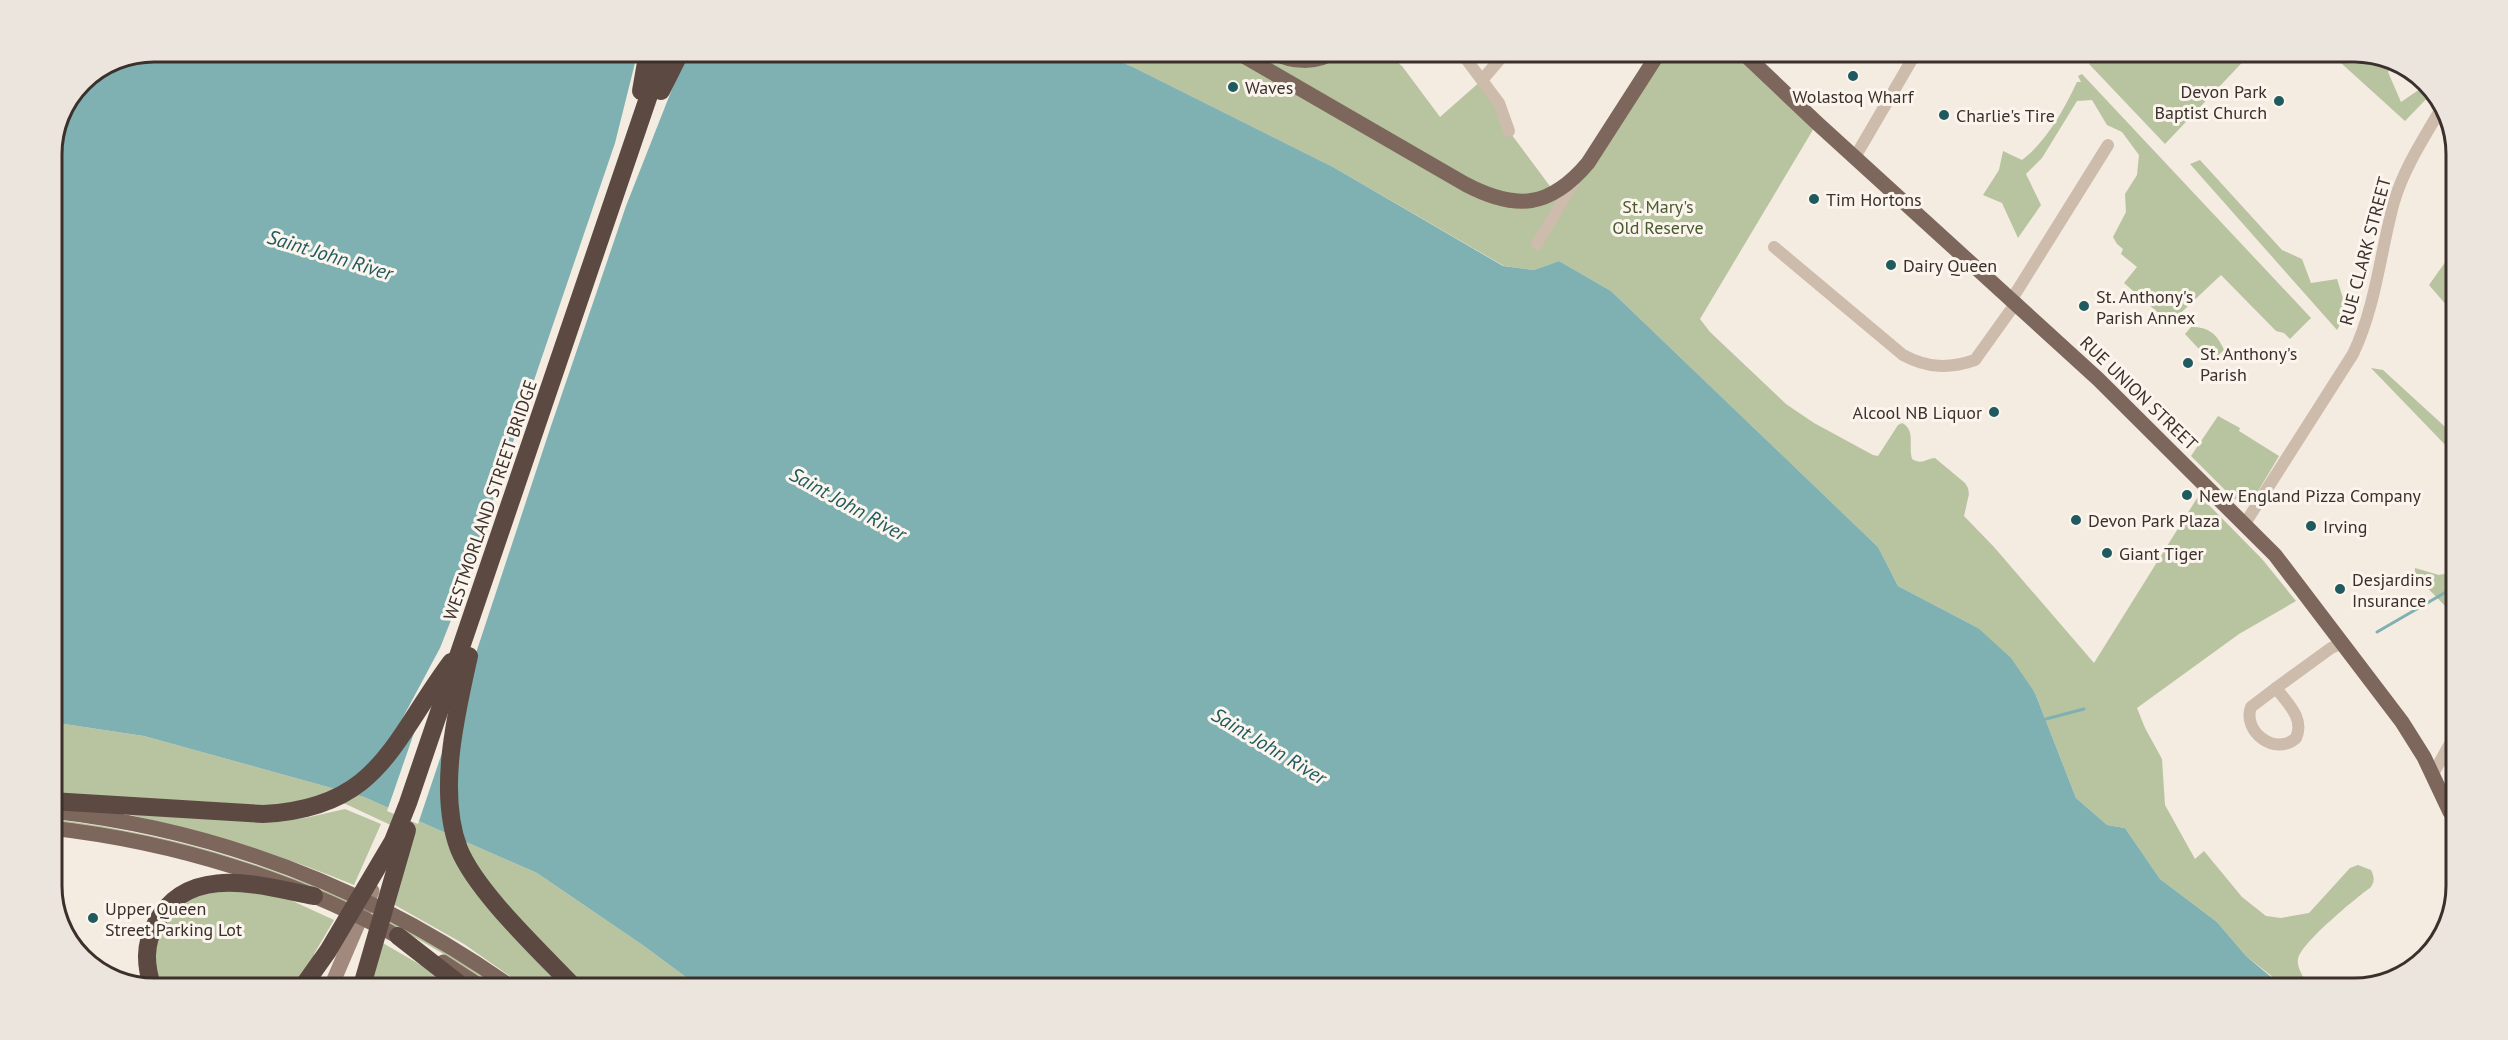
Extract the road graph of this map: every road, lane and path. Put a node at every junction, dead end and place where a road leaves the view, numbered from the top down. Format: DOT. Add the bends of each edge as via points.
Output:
graph roads {
  1 [pos="646,62"];
  2 [pos="660,62"];
  3 [pos="676,62"];
  4 [pos="1254,62"];
  5 [pos="1468,62"];
  6 [pos="1498,62"];
  7 [pos="1652,62"];
  8 [pos="1655,62"];
  9 [pos="1754,62"];
  10 [pos="1911,62"];
  11 [pos="1647,70"];
  12 [pos="1482,80"];
  13 [pos="2438,114"];
  14 [pos="1509,131"];
  15 [pos="2108,145"];
  16 [pos="632,149"];
  17 [pos="1855,157"];
  18 [pos="1576,178"];
  19 [pos="1537,244"];
  20 [pos="1774,247"];
  21 [pos="2015,301"];
  22 [pos="2244,525"];
  23 [pos="471,619"];
  24 [pos="2343,643"];
  25 [pos="461,648"];
  26 [pos="2276,688"];
  27 [pos="2446,751"];
  28 [pos="422,764"];
  29 [pos="2433,774"];
  30 [pos="62,802"];
  31 [pos="2446,803"];
  32 [pos="62,813"];
  33 [pos="62,830"];
  34 [pos="314,896"];
  35 [pos="398,936"];
  36 [pos="336,954"];
  37 [pos="149,978"];
  38 [pos="312,978"];
  39 [pos="332,978"];
  40 [pos="364,978"];
  41 [pos="452,978"];
  42 [pos="467,978"];
  43 [pos="498,978"];
  44 [pos="566,978"];
  1 -- 16 [label="highway"];
  2 -- 16 [label="highway, WESTMORLAND STREET BRIDGE"];
  3 -- 16 [label="highway"];
  4 -- 18 [label="main road" via="1488,196 1512,202 1535,200 1555,193"];
  5 -- 12 [label="street"];
  6 -- 12 [label="street"];
  7 -- 11 [label="main road"];
  8 -- 11 [label="main road"];
  9 -- 17 [label="main road, RUE UNION STREET"];
  10 -- 17 [label="street"];
  11 -- 18 [label="main road"];
  12 -- 14 [label="street" via="1499,103"];
  13 -- 22 [label="street, RUE CLARK STREET" via="2403,176 2360,340"];
  15 -- 21 [label="street"];
  16 -- 23 [label="highway, WESTMORLAND STREET BRIDGE"];
  17 -- 21 [label="main road, RUE UNION STREET"];
  18 -- 19 [label="street"];
  20 -- 21 [label="street" via="1917,363 1948,367 1975,360"];
  21 -- 22 [label="main road, RUE UNION STREET"];
  22 -- 24 [label="main road, RUE UNION STREET" via="2275,555"];
  23 -- 25 [label="highway, WESTMORLAND STREET BRIDGE"];
  23 -- 44 [label="highway" via="470,655 460,695 448,786 452,829 460,851 486,891"];
  24 -- 26 [label="street"];
  24 -- 29 [label="main road, RUE UNION STREET" via="2402,722"];
  25 -- 28 [label="highway, WESTMORLAND STREET BRIDGE"];
  25 -- 30 [label="highway" via="389,754 353,790 331,801 287,813 263,814"];
  26 -- 26 [label="street" via="2251,707 2250,718 2259,735 2270,743 2283,745 2296,738 2300,725"];
  27 -- 29 [label="street"];
  28 -- 36 [label="highway, WESTMORLAND STREET BRIDGE" via="393,841"];
  28 -- 40 [label="highway" via="403,847"];
  29 -- 31 [label="main road, RUE UNION STREET"];
  32 -- 43 [label="main road" via="170,831 299,871 378,905"];
  33 -- 34 [label="main road" via="171,849"];
  34 -- 35 [label="main road"];
  34 -- 37 [label="highway" via="226,882 206,884 178,896 160,916 149,940"];
  35 -- 41 [label="highway"];
  35 -- 42 [label="main road"];
  36 -- 38 [label="highway, WESTMORLAND STREET BRIDGE"];
  36 -- 39 [label="main road"];
}
